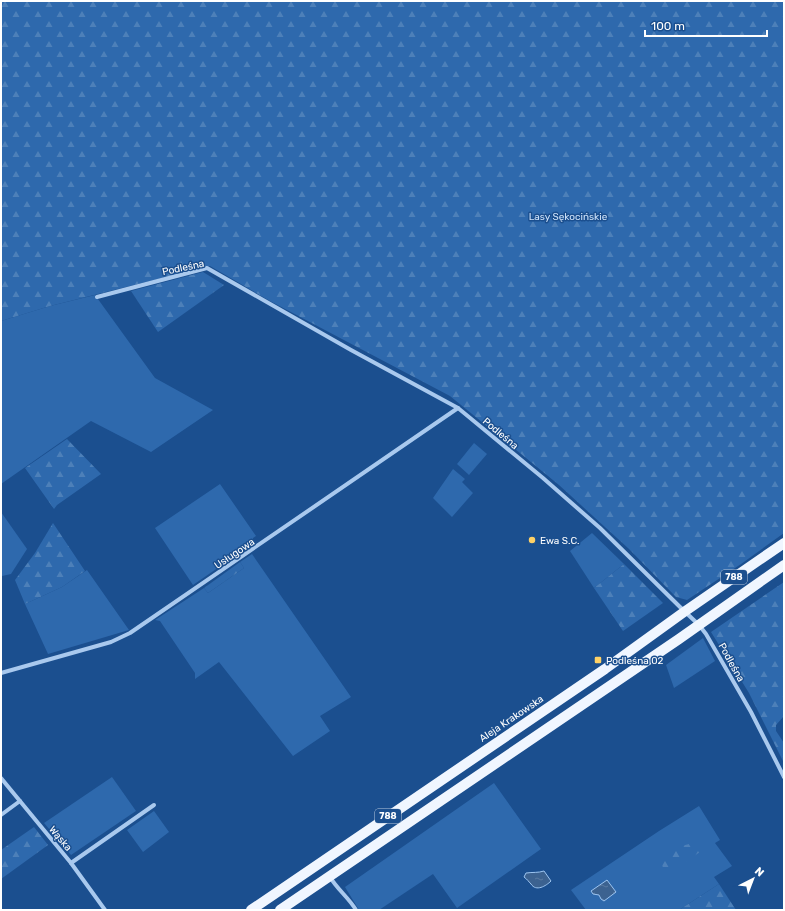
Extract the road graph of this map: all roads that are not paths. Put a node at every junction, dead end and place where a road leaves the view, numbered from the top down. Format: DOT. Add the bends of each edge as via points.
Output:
graph roads {
  1 [pos="97,297"];
  2 [pos="458,408"];
  3 [pos="784,543"];
  4 [pos="784,565"];
  5 [pos="684,612"];
  6 [pos="699,625"];
  7 [pos="1,673"];
  8 [pos="1,778"];
  9 [pos="784,778"];
  10 [pos="20,801"];
  11 [pos="154,805"];
  12 [pos="1,815"];
  13 [pos="71,863"];
  14 [pos="329,876"];
  15 [pos="105,910"];
  16 [pos="251,910"];
  17 [pos="280,910"];
  18 [pos="356,910"];
  1 -- 2 [label="street, Podleśna" via="207,268"];
  2 -- 5 [label="street, Podleśna" via="600,528"];
  2 -- 7 [label="street, Usługowa" via="130,633 111,642"];
  3 -- 5 [label="main road, Aleja Krakowska / 788"];
  4 -- 6 [label="main road, 788"];
  5 -- 6 [label="street, Podleśna"];
  5 -- 16 [label="main road, Aleja Krakowska / 788" via="605,669"];
  6 -- 9 [label="street, Podleśna" via="713,643"];
  6 -- 14 [label="main road, 788"];
  8 -- 10 [label="street, Wąska"];
  10 -- 12 [label="street"];
  10 -- 13 [label="street, Wąska"];
  11 -- 13 [label="street"];
  13 -- 15 [label="street, Wąska"];
  14 -- 17 [label="main road, 788"];
  14 -- 18 [label="street"];
}
